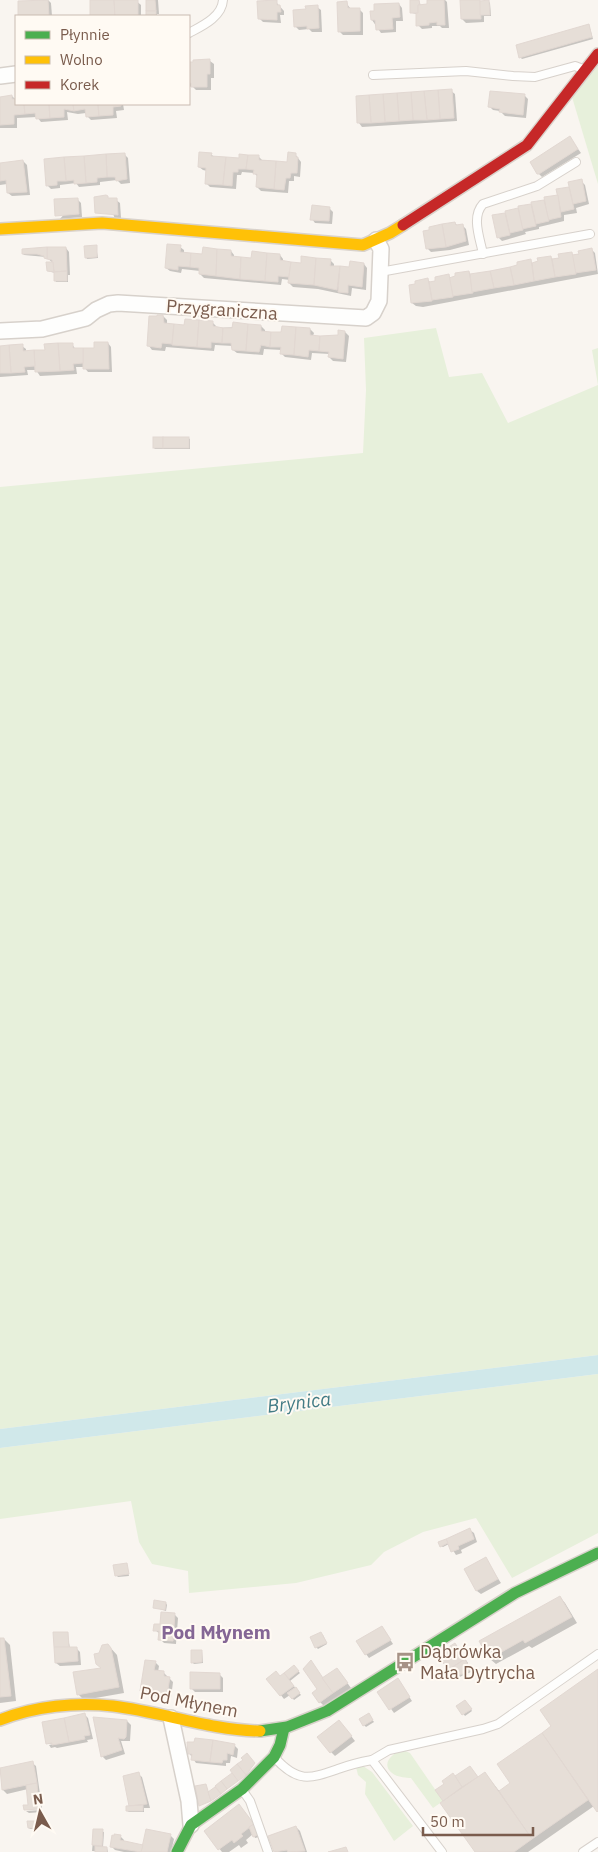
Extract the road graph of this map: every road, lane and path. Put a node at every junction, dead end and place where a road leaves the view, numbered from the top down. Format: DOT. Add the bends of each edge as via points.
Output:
graph roads {
  1 [pos="223,0"];
  2 [pos="190,32"];
  3 [pos="598,54"];
  4 [pos="586,70"];
  5 [pos="15,74"];
  6 [pos="373,75"];
  7 [pos="0,76"];
  8 [pos="576,162"];
  9 [pos="0,229"];
  10 [pos="590,234"];
  11 [pos="376,240"];
  12 [pos="483,254"];
  13 [pos="380,272"];
  14 [pos="0,331"];
  15 [pos="598,1553"];
  16 [pos="598,1654"];
  17 [pos="171,1718"];
  18 [pos="0,1720"];
  19 [pos="284,1728"];
  20 [pos="274,1757"];
  21 [pos="372,1760"];
  22 [pos="242,1789"];
  23 [pos="191,1825"];
  24 [pos="598,1842"];
  25 [pos="177,1852"];
  26 [pos="268,1852"];
  27 [pos="442,1852"];
  28 [pos="583,1852"];
  1 -- 2 [label="lane" via="216,16"];
  3 -- 4 [label="street"];
  4 -- 6 [label="lane" via="575,66 535,77 466,71"];
  4 -- 11 [label="street" via="528,145"];
  5 -- 7 [label="street"];
  8 -- 12 [label="lane" via="537,186 483,204 476,216"];
  9 -- 11 [label="street" via="102,223 363,245"];
  10 -- 12 [label="lane"];
  11 -- 13 [label="street, Przygraniczna" via="381,249"];
  12 -- 13 [label="lane"];
  13 -- 14 [label="street, Przygraniczna" via="379,301 373,313 366,318 118,303 96,310 86,318 42,329"];
  15 -- 19 [label="street, Pod Młynem" via="515,1593 327,1711"];
  16 -- 21 [label="lane" via="498,1724 389,1750"];
  17 -- 18 [label="street, Pod Młynem" via="87,1704 52,1707"];
  17 -- 19 [label="street, Pod Młynem" via="199,1726 235,1730"];
  17 -- 23 [label="street"];
  19 -- 20 [label="street"];
  20 -- 21 [label="lane" via="285,1769 312,1778"];
  20 -- 22 [label="street"];
  21 -- 27 [label="lane"];
  22 -- 23 [label="street"];
  22 -- 26 [label="lane"];
  23 -- 25 [label="street"];
  24 -- 28 [label="lane"];
}
